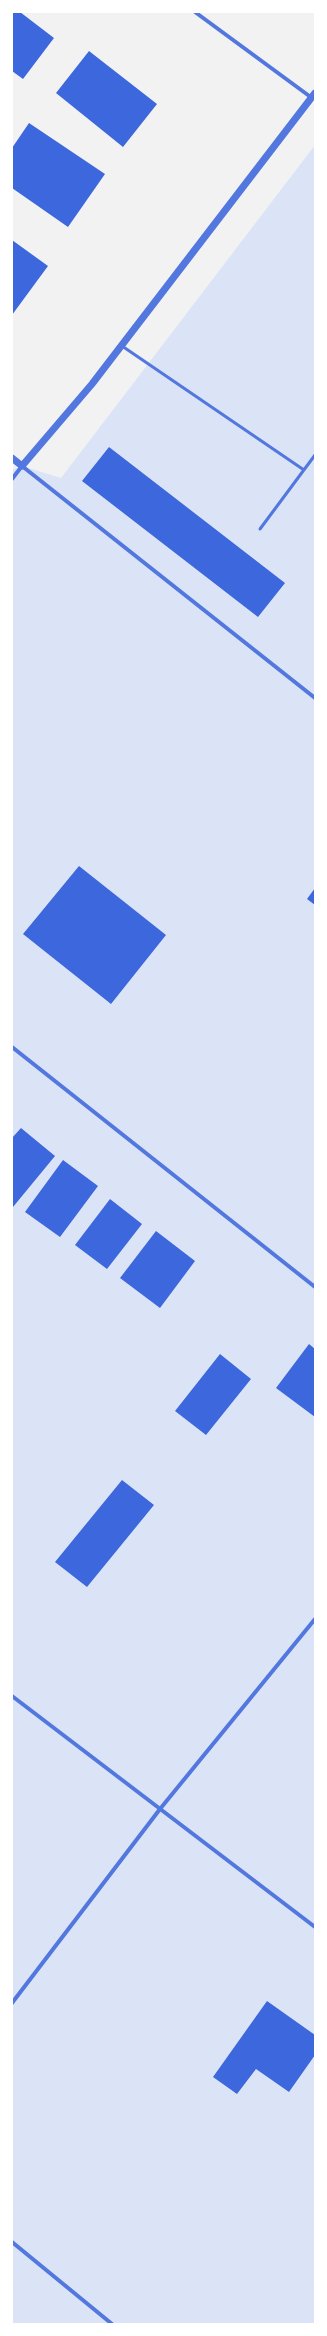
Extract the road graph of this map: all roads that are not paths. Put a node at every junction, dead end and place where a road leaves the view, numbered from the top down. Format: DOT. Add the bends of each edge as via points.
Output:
graph roads {
  1 [pos="195,12"];
  2 [pos="313,96"];
  3 [pos="122,346"];
  4 [pos="315,456"];
  5 [pos="12,458"];
  6 [pos="22,466"];
  7 [pos="304,470"];
  8 [pos="12,479"];
  9 [pos="260,529"];
  10 [pos="315,698"];
  11 [pos="12,1047"];
  12 [pos="315,1287"];
  13 [pos="315,1619"];
  14 [pos="12,1696"];
  15 [pos="160,1809"];
  16 [pos="315,1927"];
  17 [pos="12,2003"];
  18 [pos="12,2242"];
  19 [pos="112,2324"];
  1 -- 2 [label="street"];
  2 -- 3 [label="street"];
  3 -- 6 [label="street"];
  3 -- 7 [label="lane"];
  4 -- 7 [label="lane"];
  5 -- 6 [label="street"];
  6 -- 8 [label="street"];
  6 -- 10 [label="street"];
  7 -- 9 [label="lane"];
  11 -- 12 [label="street"];
  13 -- 15 [label="street"];
  14 -- 15 [label="street"];
  15 -- 16 [label="street"];
  15 -- 17 [label="street"];
  18 -- 19 [label="street"];
}
